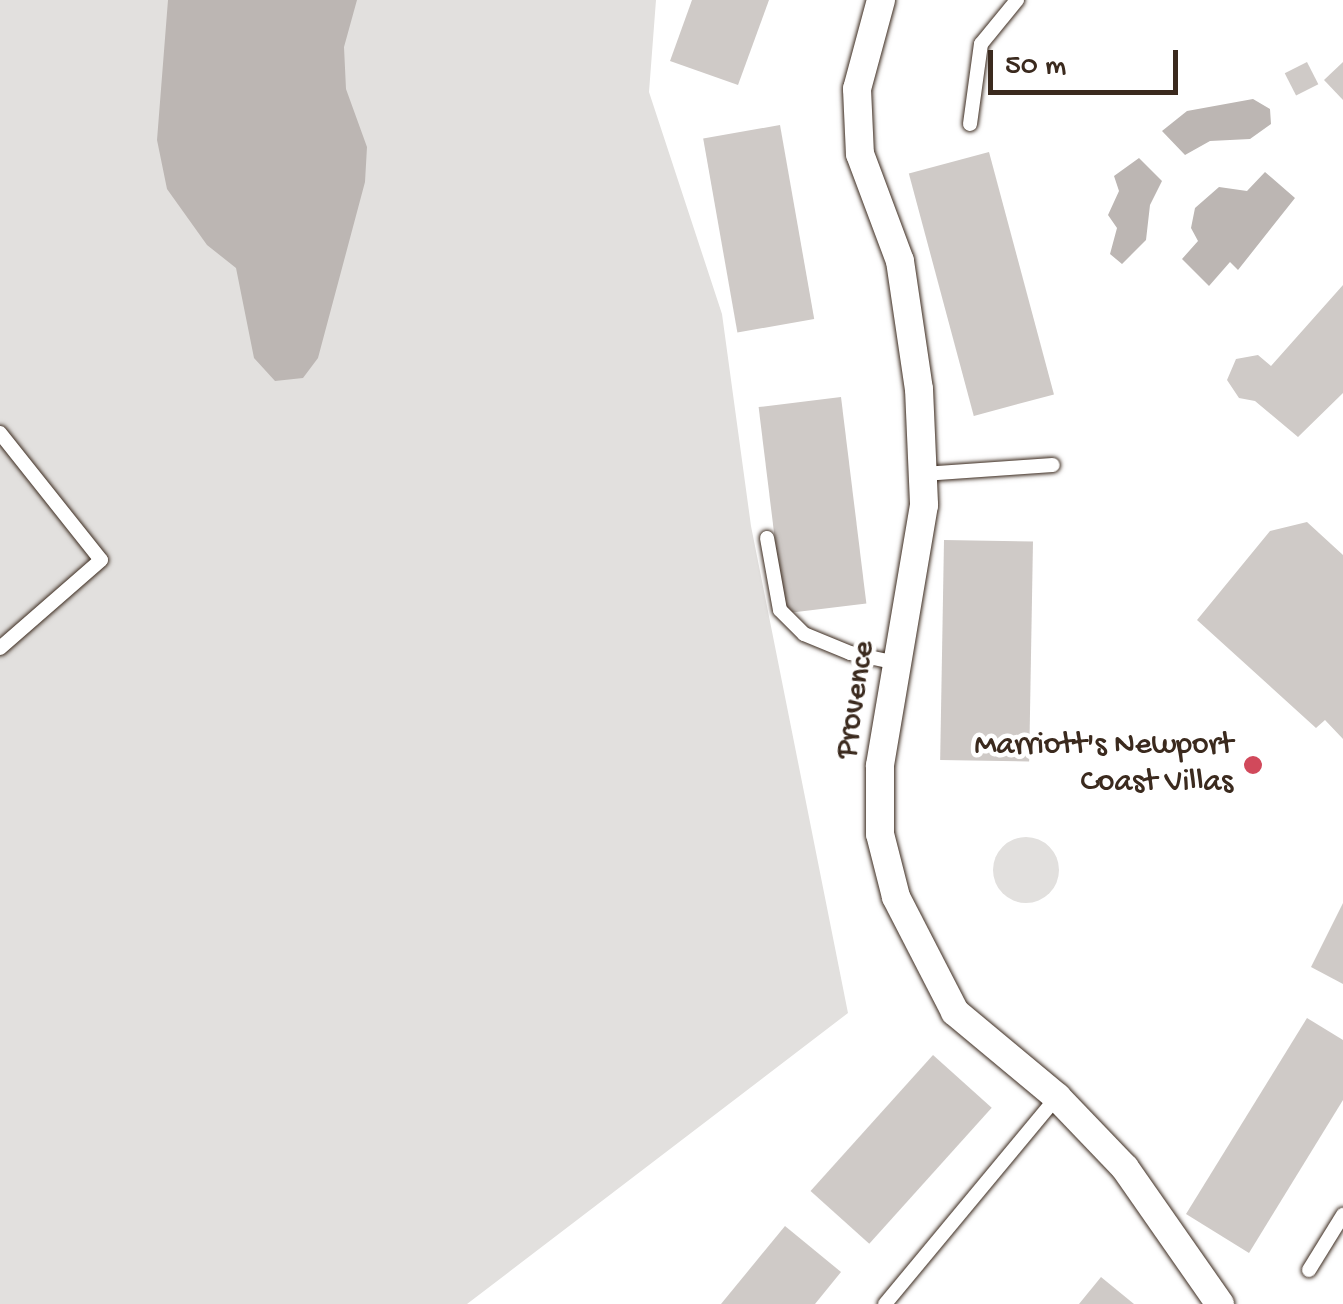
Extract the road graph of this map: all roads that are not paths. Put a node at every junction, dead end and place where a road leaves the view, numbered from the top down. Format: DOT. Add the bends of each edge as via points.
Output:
graph roads {
  1 [pos="881,0"];
  2 [pos="1018,0"];
  3 [pos="970,124"];
  4 [pos="0,434"];
  5 [pos="1053,465"];
  6 [pos="923,474"];
  7 [pos="767,538"];
  8 [pos="0,648"];
  9 [pos="897,663"];
  10 [pos="1056,1097"];
  11 [pos="1343,1215"];
  12 [pos="1309,1270"];
  13 [pos="885,1304"];
  14 [pos="1220,1304"];
  1 -- 6 [label="street, Provence" via="857,89 860,154 900,262"];
  2 -- 3 [label="lane" via="981,44"];
  4 -- 8 [label="lane" via="101,560"];
  5 -- 6 [label="lane"];
  6 -- 9 [label="street, Provence" via="924,505"];
  7 -- 9 [label="lane" via="780,610 804,634"];
  9 -- 10 [label="street, Provence" via="880,766 880,834 896,897 955,1012"];
  10 -- 13 [label="lane"];
  10 -- 14 [label="street, Provence" via="1125,1168"];
  11 -- 12 [label="lane"];
}
